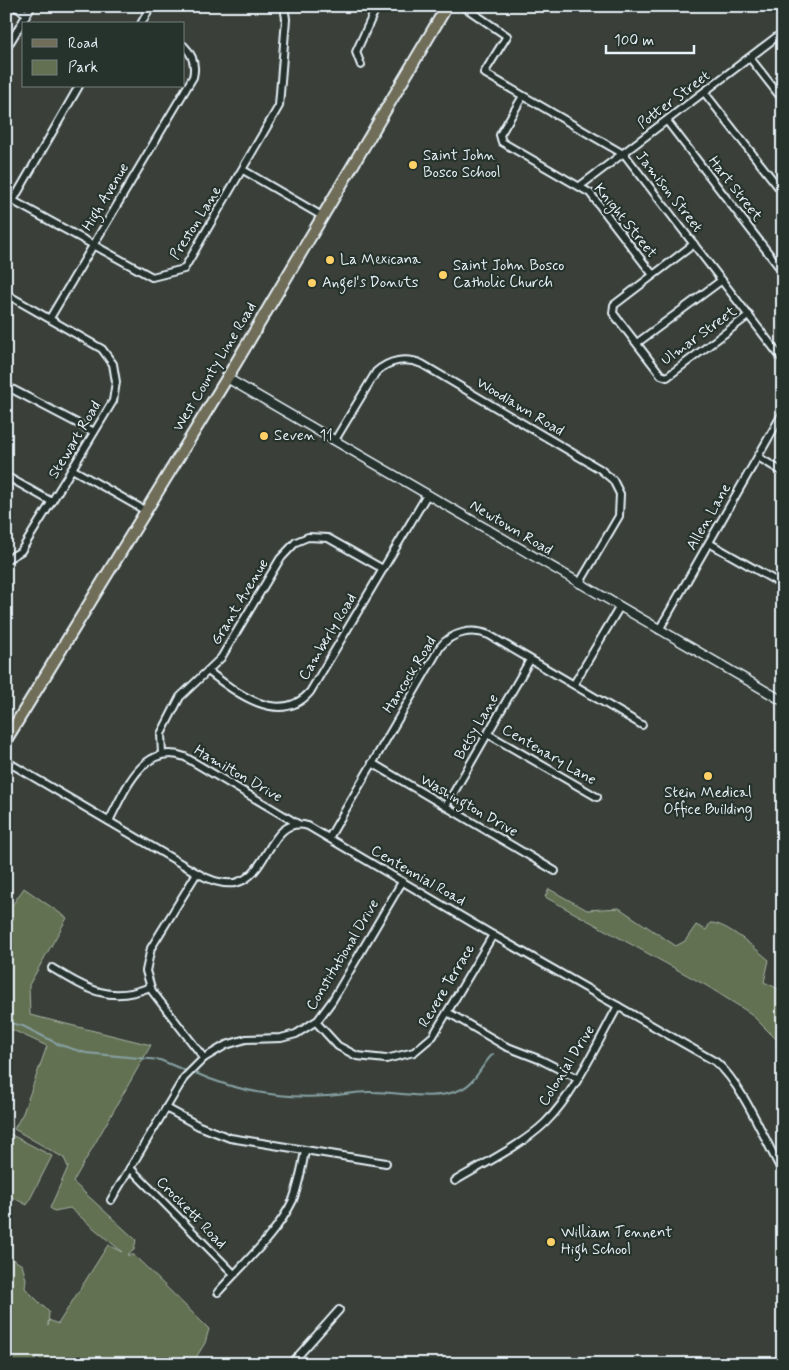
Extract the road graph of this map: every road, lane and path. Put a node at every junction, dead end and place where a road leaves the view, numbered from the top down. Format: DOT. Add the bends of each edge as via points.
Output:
graph roads {
  1 [pos="14,6"];
  2 [pos="32,6"];
  3 [pos="151,6"];
  4 [pos="284,6"];
  5 [pos="377,6"];
  6 [pos="447,6"];
  7 [pos="463,6"];
  8 [pos="27,14"];
  9 [pos="22,22"];
  10 [pos="22,22"];
  11 [pos="143,22"];
  12 [pos="783,32"];
  13 [pos="185,47"];
  14 [pos="6,49"];
  15 [pos="750,58"];
  16 [pos="361,65"];
  17 [pos="78,88"];
  18 [pos="704,92"];
  19 [pos="523,96"];
  20 [pos="783,100"];
  21 [pos="667,121"];
  22 [pos="624,154"];
  23 [pos="243,170"];
  24 [pos="580,186"];
  25 [pos="783,193"];
  26 [pos="6,197"];
  27 [pos="14,199"];
  28 [pos="322,216"];
  29 [pos="93,243"];
  30 [pos="694,244"];
  31 [pos="783,272"];
  32 [pos="652,275"];
  33 [pos="722,280"];
  34 [pos="6,294"];
  35 [pos="749,315"];
  36 [pos="50,318"];
  37 [pos="637,343"];
  38 [pos="783,360"];
  39 [pos="226,378"];
  40 [pos="6,386"];
  41 [pos="782,416"];
  42 [pos="94,432"];
  43 [pos="335,440"];
  44 [pos="758,457"];
  45 [pos="72,469"];
  46 [pos="783,472"];
  47 [pos="6,476"];
  48 [pos="427,495"];
  49 [pos="52,502"];
  50 [pos="146,511"];
  51 [pos="709,543"];
  52 [pos="6,560"];
  53 [pos="383,570"];
  54 [pos="580,584"];
  55 [pos="783,585"];
  56 [pos="619,608"];
  57 [pos="658,630"];
  58 [pos="530,660"];
  59 [pos="208,671"];
  60 [pos="574,684"];
  61 [pos="783,701"];
  62 [pos="642,725"];
  63 [pos="488,734"];
  64 [pos="6,740"];
  65 [pos="162,754"];
  66 [pos="6,761"];
  67 [pos="372,763"];
  68 [pos="597,797"];
  69 [pos="446,806"];
  70 [pos="109,821"];
  71 [pos="298,824"];
  72 [pos="329,838"];
  73 [pos="555,871"];
  74 [pos="197,873"];
  75 [pos="402,882"];
  76 [pos="493,935"];
  77 [pos="52,968"];
  78 [pos="150,987"];
  79 [pos="618,1006"];
  80 [pos="449,1013"];
  81 [pos="316,1022"];
  82 [pos="204,1058"];
  83 [pos="577,1078"];
  84 [pos="166,1108"];
  85 [pos="305,1151"];
  86 [pos="386,1163"];
  87 [pos="130,1168"];
  88 [pos="783,1173"];
  89 [pos="455,1181"];
  90 [pos="110,1200"];
  91 [pos="234,1274"];
  92 [pos="218,1292"];
  93 [pos="338,1310"];
  94 [pos="292,1364"];
  1 -- 8 [label="street"];
  2 -- 8 [label="street"];
  3 -- 11 [label="street"];
  4 -- 23 [label="street, Preston Lane" via="286,19 279,106"];
  5 -- 16 [label="street" via="356,52"];
  6 -- 28 [label="main road, West County Line Road"];
  7 -- 19 [label="street, Jamison Street" via="507,36 484,73"];
  8 -- 9 [label="street"];
  10 -- 14 [label="street"];
  12 -- 15 [label="street, Potter Street"];
  13 -- 29 [label="street, High Avenue" via="194,62 193,77"];
  15 -- 18 [label="street, Potter Street"];
  15 -- 20 [label="street"];
  17 -- 27 [label="street"];
  18 -- 21 [label="street, Potter Street"];
  18 -- 25 [label="street"];
  19 -- 22 [label="street, Jamison Street"];
  19 -- 24 [label="street, Knight Street" via="500,139"];
  21 -- 22 [label="street, Potter Street"];
  21 -- 31 [label="street, Hart Street"];
  22 -- 24 [label="street, Potter Street"];
  22 -- 30 [label="street, Jamison Street"];
  23 -- 28 [label="street"];
  23 -- 29 [label="street, Preston Lane" via="184,270 152,277"];
  24 -- 32 [label="street, Knight Street" via="594,197"];
  26 -- 27 [label="street, Preston Lane"];
  27 -- 29 [label="street, Preston Lane"];
  28 -- 39 [label="main road, West County Line Road"];
  29 -- 36 [label="street, High Avenue"];
  30 -- 32 [label="street"];
  30 -- 33 [label="street, Jamison Street"];
  32 -- 37 [label="street" via="613,307"];
  33 -- 35 [label="street, Jamison Street"];
  33 -- 37 [label="street"];
  34 -- 36 [label="street"];
  35 -- 37 [label="street, Ulmar Street" via="670,376 664,377"];
  35 -- 38 [label="street, Jamison Street"];
  36 -- 42 [label="street, Stewart Road" via="102,349 113,364 116,382 113,401"];
  39 -- 43 [label="street, Newtown Road"];
  39 -- 50 [label="main road, West County Line Road"];
  40 -- 42 [label="street"];
  41 -- 44 [label="street, Allen Lane"];
  42 -- 45 [label="street, Stewart Road"];
  43 -- 48 [label="street, Newtown Road"];
  43 -- 54 [label="street, Woodlawn Road" via="376,372 401,360 422,364 608,474 620,494 619,516"];
  44 -- 46 [label="street"];
  44 -- 51 [label="street, Allen Lane"];
  45 -- 49 [label="street, Stewart Road"];
  45 -- 50 [label="street"];
  47 -- 49 [label="street"];
  48 -- 53 [label="street, Camberly Road"];
  48 -- 54 [label="street, Newtown Road"];
  49 -- 52 [label="street, Stewart Road" via="21,551"];
  50 -- 64 [label="main road, West County Line Road"];
  51 -- 55 [label="street"];
  51 -- 57 [label="street, Allen Lane"];
  53 -- 59 [label="street, Grant Avenue" via="328,538 313,536 296,542 280,559 221,658"];
  53 -- 59 [label="street, Camberly Road" via="310,692 301,700 283,708 268,707"];
  54 -- 56 [label="street, Newtown Road"];
  56 -- 57 [label="street, Newtown Road"];
  56 -- 60 [label="street"];
  57 -- 61 [label="street, Newtown Road"];
  58 -- 60 [label="street, Hancock Road"];
  58 -- 63 [label="street, Betsy Lane"];
  58 -- 67 [label="street, Hancock Road" via="482,632 465,632 447,639"];
  59 -- 65 [label="street, Grant Avenue" via="184,692 167,720 161,734"];
  60 -- 62 [label="street, Hancock Road"];
  63 -- 68 [label="street, Centenary Lane"];
  63 -- 69 [label="street, Betsy Lane"];
  65 -- 70 [label="street" via="142,766"];
  65 -- 71 [label="street, Hamilton Drive" via="185,757"];
  66 -- 70 [label="street"];
  67 -- 69 [label="street, Washington Drive"];
  67 -- 72 [label="street, Hancock Road"];
  69 -- 73 [label="street, Washington Drive"];
  70 -- 74 [label="street"];
  71 -- 72 [label="street, Centennial Road"];
  71 -- 74 [label="street" via="283,830 260,866 242,881 218,882"];
  72 -- 75 [label="street, Centennial Road"];
  74 -- 78 [label="street" via="151,948 146,971"];
  75 -- 76 [label="street, Centennial Road"];
  75 -- 81 [label="street, Constitutional Drive" via="332,1001"];
  76 -- 79 [label="street, Centennial Road"];
  76 -- 80 [label="street, Revere Terrace"];
  77 -- 78 [label="street" via="98,993 127,995"];
  78 -- 82 [label="street"];
  79 -- 83 [label="street, Colonial Drive"];
  79 -- 88 [label="street, Centennial Road" via="721,1067 738,1088"];
  80 -- 81 [label="street, Revere Terrace" via="419,1049 386,1059 363,1058 350,1053 338,1046"];
  80 -- 83 [label="street" via="505,1046"];
  81 -- 82 [label="street, Constitutional Drive" via="286,1036 238,1041 216,1049"];
  82 -- 84 [label="street, Constitutional Drive" via="188,1072"];
  83 -- 89 [label="street, Colonial Drive" via="544,1124"];
  84 -- 85 [label="street" via="198,1126 230,1138"];
  84 -- 87 [label="street, Constitutional Drive"];
  85 -- 86 [label="street"];
  85 -- 91 [label="street" via="300,1180 289,1207"];
  87 -- 90 [label="street, Constitutional Drive"];
  87 -- 91 [label="street, Crockett Road"];
  91 -- 92 [label="street"];
  93 -- 94 [label="street"];
}
